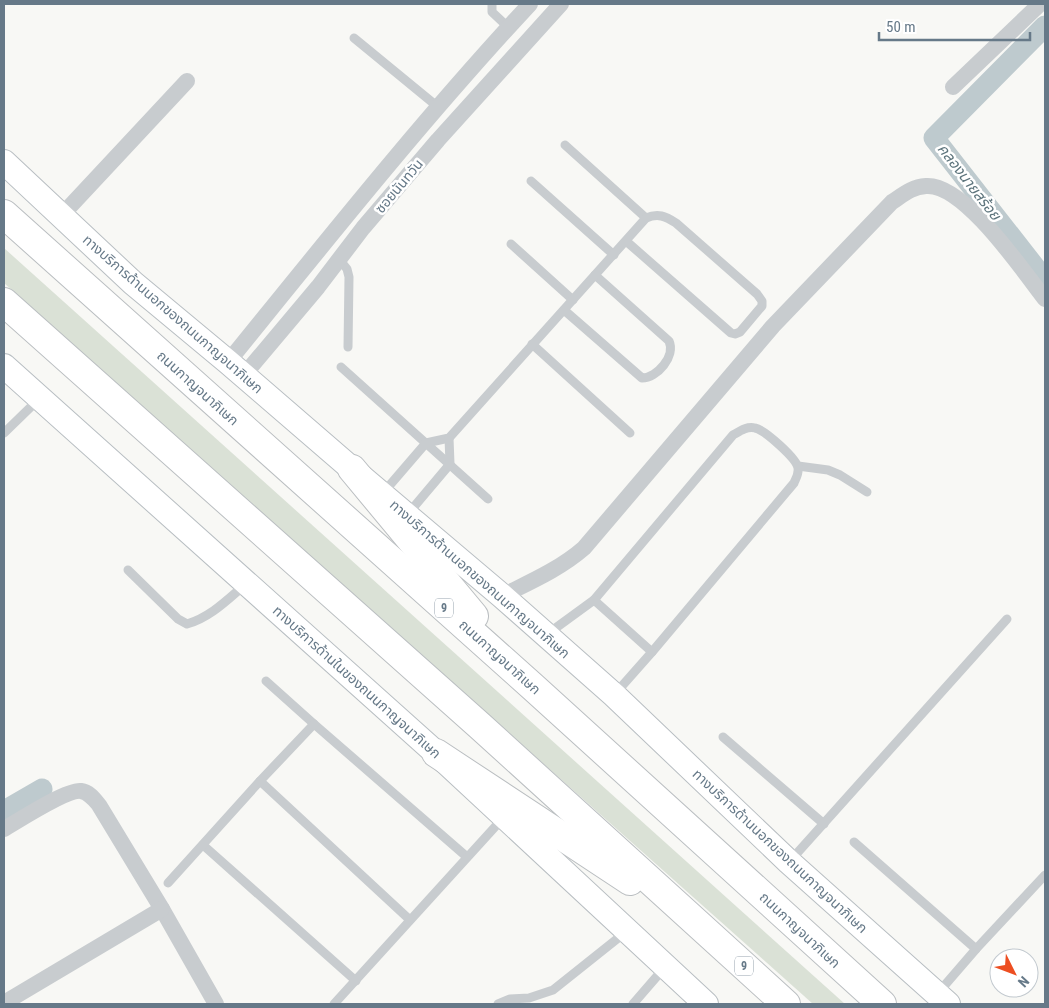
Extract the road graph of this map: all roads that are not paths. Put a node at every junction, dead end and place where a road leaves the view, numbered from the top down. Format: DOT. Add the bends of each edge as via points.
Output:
graph roads {
  1 [pos="492,4"];
  2 [pos="530,4"];
  3 [pos="558,4"];
  4 [pos="1040,4"];
  5 [pos="508,27"];
  6 [pos="354,38"];
  7 [pos="187,81"];
  8 [pos="953,87"];
  9 [pos="438,108"];
  10 [pos="421,125"];
  11 [pos="438,140"];
  12 [pos="565,146"];
  13 [pos="4,162"];
  14 [pos="531,181"];
  15 [pos="348,213"];
  16 [pos="4,214"];
  17 [pos="61,216"];
  18 [pos="646,218"];
  19 [pos="363,228"];
  20 [pos="626,241"];
  21 [pos="511,244"];
  22 [pos="614,255"];
  23 [pos="339,259"];
  24 [pos="595,275"];
  25 [pos="1045,299"];
  26 [pos="573,300"];
  27 [pos="4,302"];
  28 [pos="564,310"];
  29 [pos="532,344"];
  30 [pos="348,347"];
  31 [pos="4,366"];
  32 [pos="341,367"];
  33 [pos="236,368"];
  34 [pos="41,398"];
  35 [pos="4,433"];
  36 [pos="630,433"];
  37 [pos="449,438"];
  38 [pos="426,443"];
  39 [pos="450,464"];
  40 [pos="798,466"];
  41 [pos="352,469"];
  42 [pos="867,492"];
  43 [pos="382,494"];
  44 [pos="488,498"];
  45 [pos="407,515"];
  46 [pos="128,570"];
  47 [pos="247,583"];
  48 [pos="502,596"];
  49 [pos="594,600"];
  50 [pos="1007,619"];
  51 [pos="545,635"];
  52 [pos="652,652"];
  53 [pos="266,681"];
  54 [pos="533,687"];
  55 [pos="614,695"];
  56 [pos="314,724"];
  57 [pos="723,737"];
  58 [pos="436,753"];
  59 [pos="260,781"];
  60 [pos="504,817"];
  61 [pos="824,824"];
  62 [pos="4,829"];
  63 [pos="854,842"];
  64 [pos="203,846"];
  65 [pos="467,857"];
  66 [pos="789,862"];
  67 [pos="1045,875"];
  68 [pos="168,883"];
  69 [pos="162,909"];
  70 [pos="410,920"];
  71 [pos="702,929"];
  72 [pos="627,931"];
  73 [pos="976,949"];
  74 [pos="665,967"];
  75 [pos="356,980"];
  76 [pos="942,999"];
  77 [pos="4,1003"];
  78 [pos="216,1004"];
  79 [pos="334,1004"];
  80 [pos="498,1004"];
  81 [pos="633,1004"];
  82 [pos="706,1004"];
  83 [pos="786,1004"];
  84 [pos="882,1004"];
  1 -- 5 [label="lane" via="492,12"];
  2 -- 5 [label="street, ซอยนันทวัน"];
  3 -- 11 [label="street, ซอยนันทวัน"];
  4 -- 8 [label="street"];
  5 -- 9 [label="street, ซอยนันทวัน"];
  6 -- 9 [label="lane"];
  7 -- 17 [label="street"];
  9 -- 10 [label="street, ซอยนันทวัน"];
  10 -- 11 [label="street"];
  10 -- 15 [label="street, ซอยนันทวัน"];
  11 -- 19 [label="street, ซอยนันทวัน"];
  12 -- 18 [label="lane"];
  13 -- 17 [label="main road, ทางบริการด้านนอกของถนนกาญจนาภิเษก"];
  14 -- 22 [label="lane"];
  15 -- 19 [label="street"];
  15 -- 33 [label="street, ซอยนันทวัน"];
  16 -- 54 [label="highway, ถนนกาญจนาภิเษก / 9"];
  17 -- 33 [label="main road, ทางบริการด้านนอกของถนนกาญจนาภิเษก" via="134,283"];
  18 -- 20 [label="lane"];
  18 -- 20 [label="lane" via="658,215 676,223 757,294 762,302 760,310 740,332 731,333"];
  19 -- 23 [label="street, ซอยนันทวัน"];
  20 -- 22 [label="lane"];
  21 -- 26 [label="lane"];
  22 -- 24 [label="lane"];
  23 -- 30 [label="lane" via="349,277"];
  23 -- 33 [label="street, ซอยนันทวัน" via="318,287"];
  24 -- 26 [label="lane"];
  24 -- 28 [label="lane" via="669,341 672,347 663,366 651,377 642,378"];
  25 -- 48 [label="street" via="987,225 966,204 947,190 928,186 911,189 892,202 773,326 584,548 572,559"];
  26 -- 28 [label="lane"];
  27 -- 71 [label="highway, 9" via="480,726"];
  28 -- 29 [label="lane"];
  29 -- 36 [label="lane"];
  29 -- 37 [label="lane"];
  31 -- 34 [label="main road, ทางบริการด้านในของถนนกาญจนาภิเษก"];
  32 -- 38 [label="lane"];
  33 -- 41 [label="main road, ทางบริการด้านนอกของถนนกาญจนาภิเษก"];
  34 -- 35 [label="lane"];
  34 -- 47 [label="main road, ทางบริการด้านในของถนนกาญจนาภิเษก"];
  37 -- 38 [label="lane"];
  37 -- 39 [label="lane"];
  38 -- 39 [label="lane"];
  38 -- 43 [label="lane"];
  39 -- 44 [label="lane"];
  39 -- 45 [label="lane"];
  40 -- 42 [label="lane" via="840,474"];
  40 -- 49 [label="lane" via="762,430 746,428 734,436"];
  40 -- 52 [label="lane" via="794,483"];
  41 -- 43 [label="main road, ทางบริการด้านนอกของถนนกาญจนาภิเษก"];
  41 -- 54 [label="highway"];
  43 -- 45 [label="main road, ทางบริการด้านนอกของถนนกาญจนาภิเษก"];
  45 -- 48 [label="main road, ทางบริการด้านนอกของถนนกาญจนาภิเษก"];
  46 -- 47 [label="lane" via="187,624 215,610"];
  47 -- 58 [label="main road, ทางบริการด้านในของถนนกาญจนาภิเษก"];
  48 -- 51 [label="main road, ทางบริการด้านนอกของถนนกาญจนาภิเษก"];
  49 -- 51 [label="lane"];
  49 -- 52 [label="lane"];
  50 -- 61 [label="lane"];
  51 -- 55 [label="main road, ทางบริการด้านนอกของถนนกาญจนาภิเษก"];
  52 -- 55 [label="lane"];
  53 -- 56 [label="lane"];
  54 -- 84 [label="highway, ถนนกาญจนาภิเษก / 9"];
  55 -- 66 [label="main road, ทางบริการด้านนอกของถนนกาญจนาภิเษก"];
  56 -- 59 [label="lane"];
  56 -- 65 [label="lane"];
  57 -- 61 [label="lane"];
  58 -- 60 [label="main road, ทางบริการด้านในของถนนกาญจนาภิเษก"];
  58 -- 71 [label="highway"];
  59 -- 64 [label="lane"];
  59 -- 70 [label="lane"];
  60 -- 65 [label="lane"];
  60 -- 72 [label="main road, ทางบริการด้านในของถนนกาญจนาภิเษก"];
  61 -- 66 [label="lane"];
  62 -- 69 [label="street" via="67,793 80,791 88,794 99,805"];
  63 -- 73 [label="lane"];
  64 -- 68 [label="lane"];
  64 -- 75 [label="lane"];
  65 -- 70 [label="lane"];
  66 -- 76 [label="main road, ทางบริการด้านนอกของถนนกาญจนาภิเษก"];
  67 -- 73 [label="lane"];
  69 -- 77 [label="street"];
  69 -- 78 [label="street"];
  70 -- 75 [label="lane"];
  71 -- 83 [label="highway, 9"];
  72 -- 74 [label="main road, ทางบริการด้านในของถนนกาญจนาภิเษก"];
  72 -- 80 [label="lane" via="553,990"];
  73 -- 76 [label="lane"];
  74 -- 81 [label="lane"];
  74 -- 82 [label="main road, ทางบริการด้านในของถนนกาญจนาภิเษก"];
  75 -- 79 [label="lane"];
}
